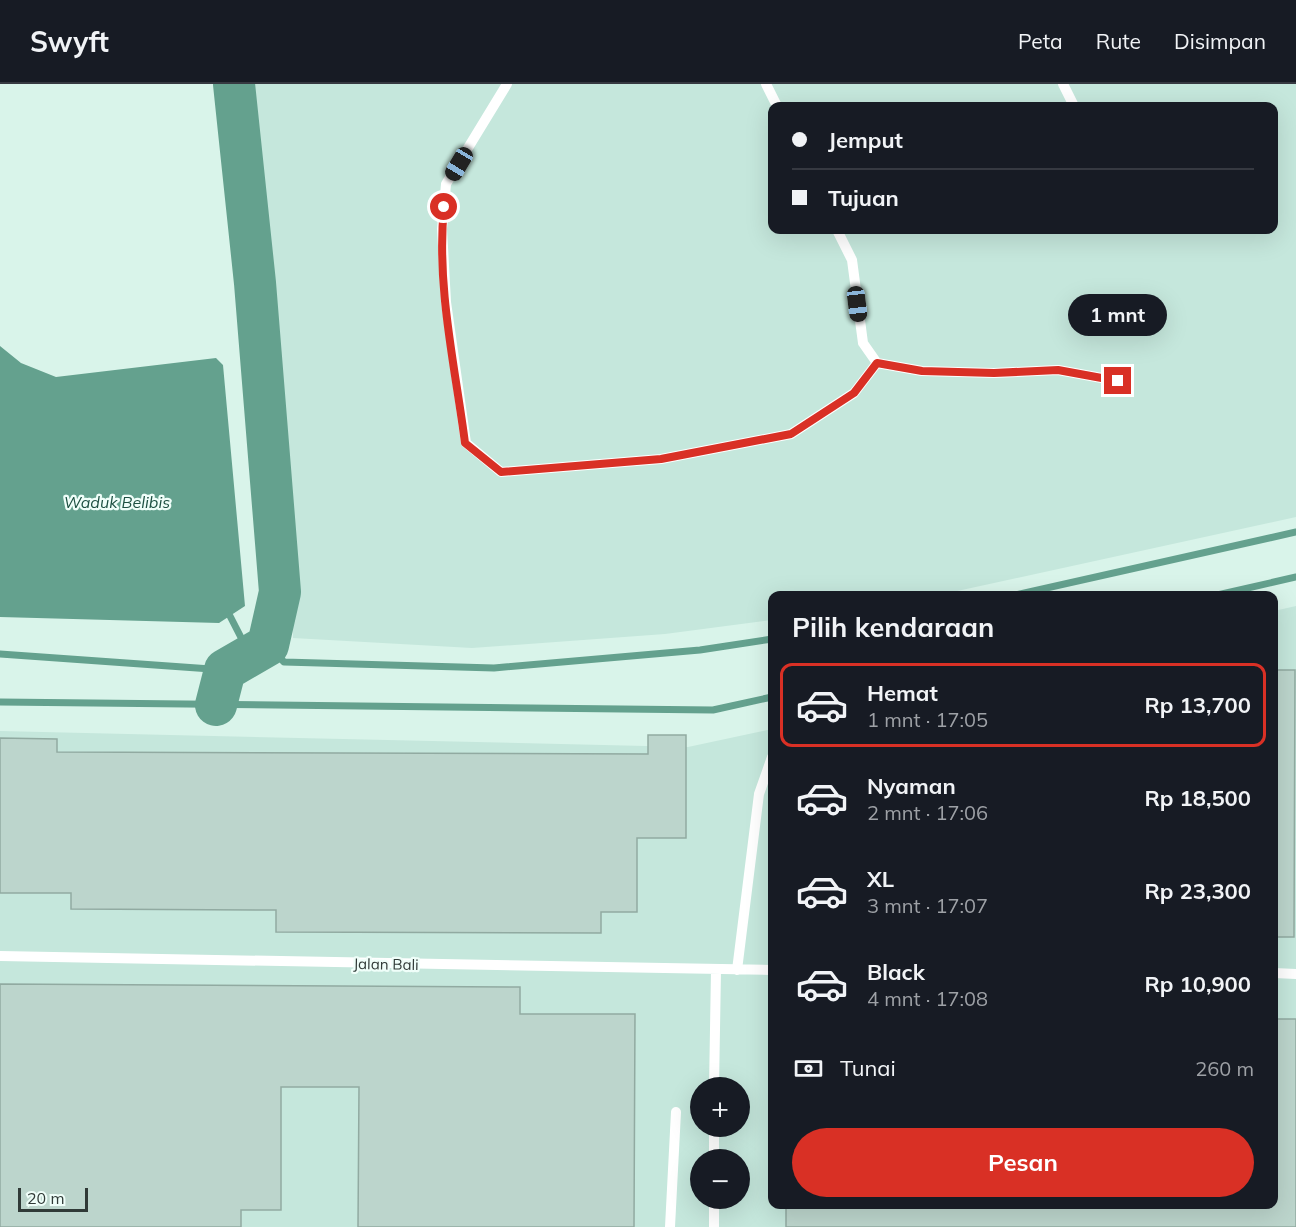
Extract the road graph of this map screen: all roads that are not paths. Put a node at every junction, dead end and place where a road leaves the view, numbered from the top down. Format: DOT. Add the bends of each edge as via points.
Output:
graph roads {
  1 [pos="507,84"];
  2 [pos="766,84"];
  3 [pos="1063,84"];
  4 [pos="775,102"];
  5 [pos="1072,102"];
  6 [pos="839,234"];
  7 [pos="877,363"];
  8 [pos="1118,381"];
  9 [pos="768,768"];
  10 [pos="0,956"];
  11 [pos="716,970"];
  12 [pos="737,970"];
  13 [pos="768,970"];
  14 [pos="1278,973"];
  15 [pos="1296,974"];
  16 [pos="714,1077"];
  17 [pos="675,1112"];
  18 [pos="714,1209"];
  19 [pos="670,1227"];
  20 [pos="714,1227"];
  1 -- 7 [label="lane" via="446,184 442,229 446,302 465,443 501,472 661,459 791,434 854,393"];
  2 -- 4 [label="lane"];
  3 -- 5 [label="lane"];
  6 -- 7 [label="lane" via="852,260 863,343"];
  7 -- 8 [label="lane" via="922,371 1058,370"];
  9 -- 12 [label="lane" via="759,794"];
  10 -- 11 [label="lane, Jalan Bali"];
  11 -- 12 [label="lane, Jalan Bali"];
  11 -- 16 [label="lane"];
  12 -- 13 [label="lane, Jalan Bali"];
  14 -- 15 [label="lane"];
  17 -- 19 [label="lane"];
  18 -- 20 [label="lane"];
}
